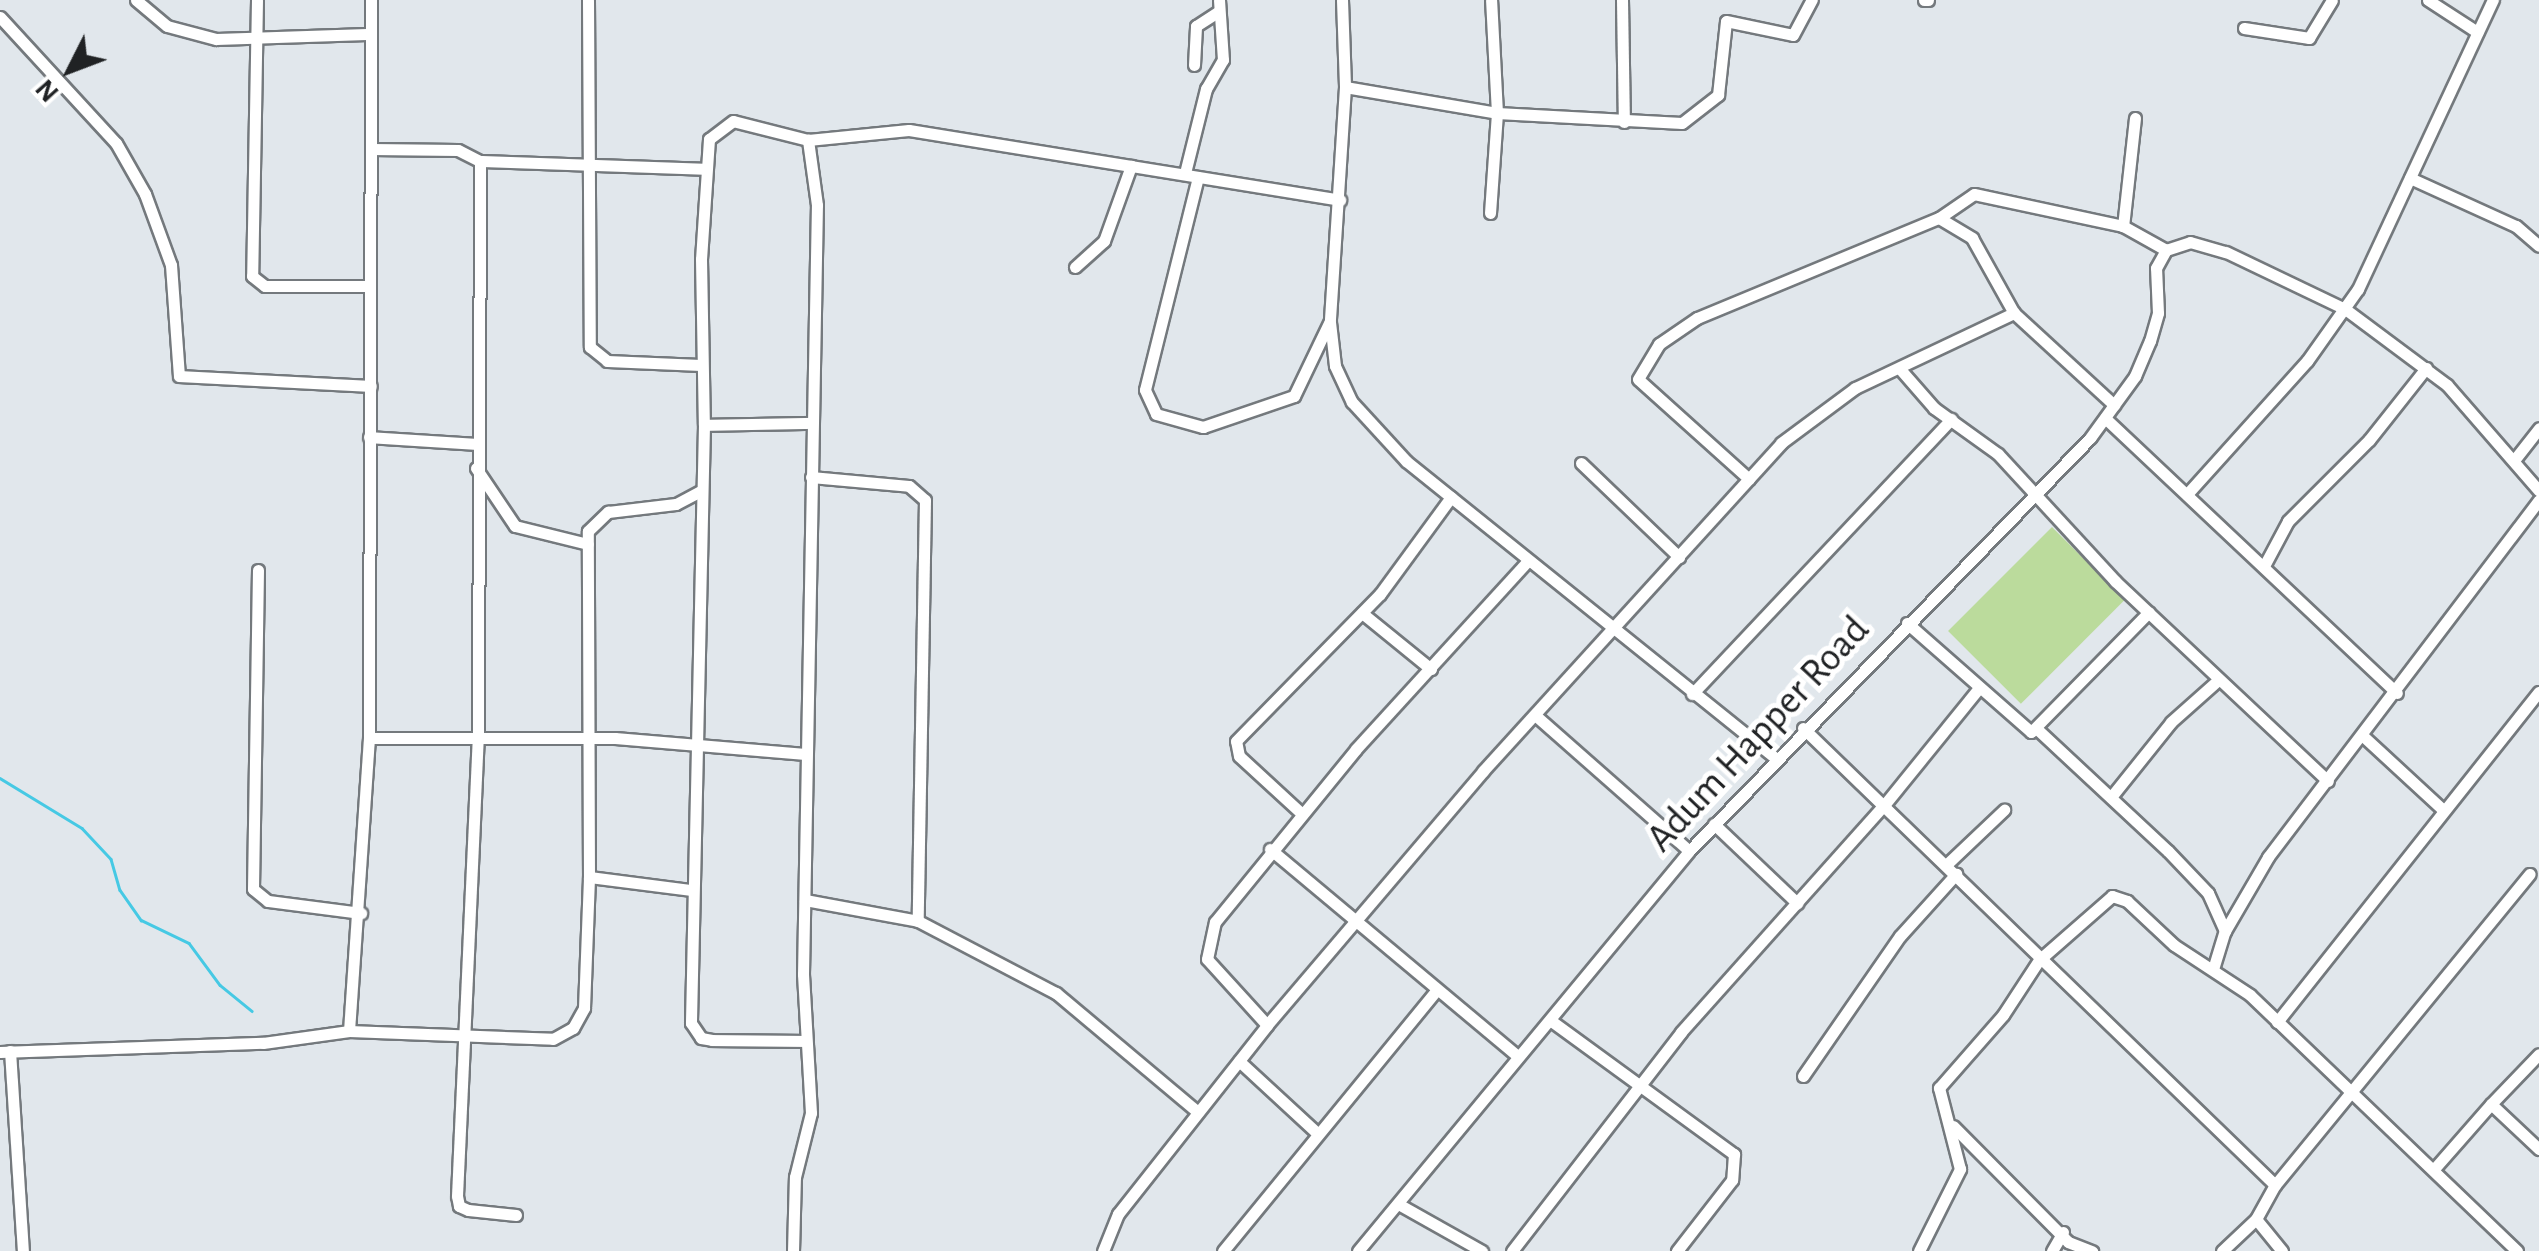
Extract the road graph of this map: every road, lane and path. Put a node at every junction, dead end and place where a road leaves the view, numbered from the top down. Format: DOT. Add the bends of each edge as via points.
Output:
graph roads {
  1 [pos="136,0"];
  2 [pos="257,0"];
  3 [pos="372,0"];
  4 [pos="588,0"];
  5 [pos="1342,0"];
  6 [pos="1490,0"];
  7 [pos="1622,0"];
  8 [pos="1812,0"];
  9 [pos="2332,0"];
  10 [pos="2428,0"];
  11 [pos="2493,0"];
  12 [pos="1219,6"];
  13 [pos="0,17"];
  14 [pos="2244,28"];
  15 [pos="2476,32"];
  16 [pos="367,34"];
  17 [pos="257,40"];
  18 [pos="1194,65"];
  19 [pos="1345,87"];
  20 [pos="1497,113"];
  21 [pos="2135,118"];
  22 [pos="1624,122"];
  23 [pos="808,140"];
  24 [pos="371,149"];
  25 [pos="480,160"];
  26 [pos="1130,166"];
  27 [pos="589,168"];
  28 [pos="705,169"];
  29 [pos="1191,175"];
  30 [pos="2410,178"];
  31 [pos="1340,200"];
  32 [pos="1490,213"];
  33 [pos="1940,218"];
  34 [pos="2123,226"];
  35 [pos="2539,246"];
  36 [pos="2166,250"];
  37 [pos="1075,267"];
  38 [pos="369,286"];
  39 [pos="2345,309"];
  40 [pos="2014,312"];
  41 [pos="1330,322"];
  42 [pos="701,366"];
  43 [pos="2426,368"];
  44 [pos="1900,369"];
  45 [pos="371,386"];
  46 [pos="2114,405"];
  47 [pos="2105,418"];
  48 [pos="1951,420"];
  49 [pos="812,423"];
  50 [pos="704,425"];
  51 [pos="2539,428"];
  52 [pos="370,438"];
  53 [pos="476,444"];
  54 [pos="2515,460"];
  55 [pos="1581,463"];
  56 [pos="474,466"];
  57 [pos="811,478"];
  58 [pos="1748,479"];
  59 [pos="700,491"];
  60 [pos="2539,491"];
  61 [pos="2188,493"];
  62 [pos="2034,495"];
  63 [pos="1452,497"];
  64 [pos="2539,500"];
  65 [pos="588,544"];
  66 [pos="1679,557"];
  67 [pos="1527,562"];
  68 [pos="2264,566"];
  69 [pos="258,570"];
  70 [pos="1362,612"];
  71 [pos="2150,612"];
  72 [pos="1907,623"];
  73 [pos="1614,631"];
  74 [pos="1430,668"];
  75 [pos="2218,682"];
  76 [pos="1978,689"];
  77 [pos="2539,692"];
  78 [pos="2397,693"];
  79 [pos="1692,694"];
  80 [pos="1535,716"];
  81 [pos="1803,728"];
  82 [pos="2037,729"];
  83 [pos="478,736"];
  84 [pos="2363,736"];
  85 [pos="588,737"];
  86 [pos="368,738"];
  87 [pos="694,741"];
  88 [pos="805,754"];
  89 [pos="1774,757"];
  90 [pos="2328,782"];
  91 [pos="2111,797"];
  92 [pos="1885,804"];
  93 [pos="2442,809"];
  94 [pos="2004,810"];
  95 [pos="1300,813"];
  96 [pos="1714,824"];
  97 [pos="1270,848"];
  98 [pos="1689,850"];
  99 [pos="1952,869"];
  100 [pos="2530,874"];
  101 [pos="589,877"];
  102 [pos="690,890"];
  103 [pos="806,900"];
  104 [pos="1796,903"];
  105 [pos="361,914"];
  106 [pos="1356,920"];
  107 [pos="918,921"];
  108 [pos="2225,931"];
  109 [pos="2039,960"];
  110 [pos="2214,966"];
  111 [pos="1436,991"];
  112 [pos="1550,1020"];
  113 [pos="2278,1022"];
  114 [pos="1267,1026"];
  115 [pos="350,1031"];
  116 [pos="461,1035"];
  117 [pos="804,1041"];
  118 [pos="5,1052"];
  119 [pos="2539,1054"];
  120 [pos="1518,1056"];
  121 [pos="1239,1061"];
  122 [pos="1803,1076"];
  123 [pos="1642,1086"];
  124 [pos="2351,1090"];
  125 [pos="2491,1104"];
  126 [pos="1198,1112"];
  127 [pos="1950,1123"];
  128 [pos="1317,1133"];
  129 [pos="2539,1149"];
  130 [pos="2434,1169"];
  131 [pos="2275,1185"];
  132 [pos="1400,1204"];
  133 [pos="516,1215"];
  134 [pos="2256,1218"];
  135 [pos="2063,1232"];
  136 [pos="23,1251"];
  137 [pos="793,1251"];
  138 [pos="1103,1251"];
  139 [pos="1223,1251"];
  140 [pos="1358,1251"];
  141 [pos="1482,1251"];
  142 [pos="1512,1251"];
  143 [pos="1676,1251"];
  144 [pos="1920,1251"];
  145 [pos="2052,1251"];
  146 [pos="2092,1251"];
  147 [pos="2222,1251"];
  148 [pos="2282,1251"];
  149 [pos="2517,1251"];
  1 -- 17 [label="street" via="181,32"];
  2 -- 17 [label="street"];
  3 -- 16 [label="street"];
  4 -- 27 [label="street"];
  5 -- 19 [label="street"];
  6 -- 20 [label="street"];
  7 -- 22 [label="street"];
  8 -- 22 [label="street" via="1793,35 1726,21 1718,95 1695,118"];
  9 -- 14 [label="street" via="2309,38"];
  10 -- 15 [label="street"];
  11 -- 15 [label="street"];
  12 -- 18 [label="street" via="1196,26"];
  12 -- 29 [label="street" via="1223,60 1206,89"];
  13 -- 45 [label="street" via="116,143 144,194 171,265 178,376"];
  15 -- 30 [label="street"];
  16 -- 17 [label="street"];
  16 -- 24 [label="street"];
  17 -- 38 [label="street" via="252,276 264,286"];
  19 -- 20 [label="street"];
  19 -- 31 [label="street"];
  20 -- 22 [label="street"];
  20 -- 32 [label="street"];
  21 -- 34 [label="street"];
  23 -- 26 [label="street" via="909,130"];
  23 -- 28 [label="street" via="734,121 709,139"];
  23 -- 49 [label="street" via="817,206"];
  24 -- 25 [label="street" via="458,150"];
  24 -- 38 [label="street"];
  25 -- 27 [label="street"];
  25 -- 53 [label="street"];
  26 -- 29 [label="street"];
  26 -- 37 [label="street" via="1104,241"];
  27 -- 28 [label="street"];
  27 -- 42 [label="street" via="590,347 607,362"];
  28 -- 42 [label="street"];
  29 -- 31 [label="street"];
  29 -- 41 [label="street" via="1145,390 1156,414 1203,427 1294,396"];
  30 -- 35 [label="street" via="2516,226"];
  30 -- 39 [label="street"];
  31 -- 41 [label="street"];
  33 -- 34 [label="street" via="1974,194"];
  33 -- 40 [label="street" via="1972,238"];
  33 -- 58 [label="street" via="1697,318 1658,344 1638,380"];
  34 -- 36 [label="street"];
  36 -- 39 [label="street" via="2190,242 2226,252"];
  36 -- 46 [label="street, Adum Happer Road" via="2156,268 2155,329 2136,376"];
  38 -- 45 [label="street"];
  39 -- 43 [label="street"];
  39 -- 61 [label="street"];
  40 -- 44 [label="street"];
  40 -- 46 [label="street"];
  41 -- 63 [label="street" via="1335,366 1352,402 1406,461"];
  42 -- 50 [label="street"];
  43 -- 54 [label="street"];
  43 -- 68 [label="street" via="2369,440 2288,520"];
  44 -- 48 [label="street"];
  44 -- 58 [label="street" via="1802,423"];
  45 -- 52 [label="street"];
  46 -- 47 [label="street, Adum Happer Road"];
  47 -- 61 [label="street"];
  47 -- 62 [label="street, Adum Happer Road"];
  48 -- 62 [label="street" via="1998,454"];
  48 -- 79 [label="street"];
  49 -- 50 [label="street"];
  49 -- 57 [label="street"];
  50 -- 59 [label="street"];
  51 -- 54 [label="street"];
  52 -- 53 [label="street"];
  52 -- 86 [label="street"];
  53 -- 56 [label="street"];
  54 -- 60 [label="street"];
  55 -- 66 [label="street"];
  56 -- 65 [label="street" via="515,526"];
  56 -- 83 [label="street"];
  57 -- 88 [label="street"];
  57 -- 107 [label="street" via="909,486 924,500"];
  58 -- 66 [label="street"];
  59 -- 65 [label="street" via="685,502 599,516"];
  59 -- 87 [label="street"];
  61 -- 68 [label="street"];
  62 -- 71 [label="street"];
  62 -- 72 [label="street, Adum Happer Road"];
  63 -- 67 [label="street"];
  63 -- 70 [label="street"];
  64 -- 78 [label="street"];
  65 -- 85 [label="street"];
  66 -- 73 [label="street"];
  67 -- 73 [label="street"];
  67 -- 74 [label="street"];
  68 -- 78 [label="street"];
  69 -- 105 [label="street" via="253,889 268,901"];
  70 -- 74 [label="street"];
  70 -- 95 [label="street" via="1236,741 1239,756"];
  71 -- 75 [label="street"];
  71 -- 82 [label="street"];
  72 -- 76 [label="street"];
  72 -- 81 [label="street, Adum Happer Road"];
  73 -- 79 [label="street"];
  73 -- 80 [label="street"];
  74 -- 95 [label="street"];
  75 -- 90 [label="street"];
  75 -- 91 [label="street" via="2171,722"];
  76 -- 82 [label="street" via="2024,731"];
  76 -- 92 [label="street"];
  77 -- 93 [label="street"];
  78 -- 84 [label="street"];
  79 -- 89 [label="street"];
  80 -- 98 [label="street"];
  80 -- 106 [label="street"];
  81 -- 89 [label="street, Adum Happer Road"];
  81 -- 92 [label="street"];
  82 -- 91 [label="street"];
  83 -- 85 [label="street"];
  83 -- 86 [label="street"];
  83 -- 116 [label="street"];
  84 -- 90 [label="street"];
  84 -- 93 [label="street"];
  85 -- 87 [label="street"];
  85 -- 101 [label="street"];
  86 -- 105 [label="street"];
  87 -- 88 [label="street"];
  87 -- 102 [label="street"];
  88 -- 103 [label="street"];
  89 -- 96 [label="street, Adum Happer Road"];
  90 -- 108 [label="street" via="2268,857"];
  91 -- 108 [label="street" via="2208,893"];
  92 -- 99 [label="street"];
  92 -- 104 [label="street"];
  93 -- 113 [label="street"];
  94 -- 99 [label="street"];
  95 -- 97 [label="street"];
  96 -- 98 [label="street, Adum Happer Road"];
  96 -- 104 [label="street"];
  97 -- 106 [label="street"];
  97 -- 114 [label="street" via="1207,941 1215,973"];
  98 -- 112 [label="street, Adum Happer Road"];
  99 -- 109 [label="street"];
  99 -- 122 [label="street"];
  100 -- 124 [label="street"];
  101 -- 102 [label="street"];
  101 -- 116 [label="street" via="584,1008 573,1028 554,1039"];
  102 -- 117 [label="street" via="694,1032 712,1040"];
  103 -- 107 [label="street"];
  103 -- 117 [label="street"];
  104 -- 123 [label="street" via="1720,985"];
  105 -- 115 [label="street"];
  106 -- 111 [label="street"];
  106 -- 114 [label="street"];
  107 -- 126 [label="street" via="1056,993"];
  108 -- 110 [label="street"];
  109 -- 110 [label="street" via="2112,896 2127,900 2186,954"];
  109 -- 127 [label="street" via="2004,1015 1939,1088"];
  109 -- 131 [label="street"];
  110 -- 113 [label="street"];
  111 -- 120 [label="street"];
  111 -- 128 [label="street"];
  112 -- 120 [label="street, Adum Happer Road"];
  112 -- 123 [label="street"];
  113 -- 124 [label="street"];
  114 -- 121 [label="street"];
  115 -- 116 [label="street"];
  115 -- 118 [label="street" via="263,1043"];
  116 -- 133 [label="street" via="458,1206"];
  117 -- 137 [label="street" via="810,1126 795,1177"];
  118 -- 136 [label="street"];
  119 -- 125 [label="street"];
  120 -- 132 [label="street, Adum Happer Road"];
  121 -- 126 [label="street"];
  121 -- 128 [label="street"];
  123 -- 142 [label="street"];
  123 -- 143 [label="street" via="1738,1163"];
  124 -- 130 [label="street"];
  124 -- 131 [label="street"];
  125 -- 129 [label="street"];
  125 -- 130 [label="street"];
  126 -- 138 [label="street" via="1107,1230"];
  127 -- 135 [label="street"];
  127 -- 144 [label="street" via="1960,1169"];
  128 -- 139 [label="street"];
  130 -- 149 [label="street"];
  131 -- 134 [label="street"];
  132 -- 140 [label="street, Adum Happer Road"];
  132 -- 141 [label="street"];
  134 -- 147 [label="street"];
  134 -- 148 [label="street"];
  135 -- 145 [label="street"];
  135 -- 146 [label="street" via="2074,1246"];
}
